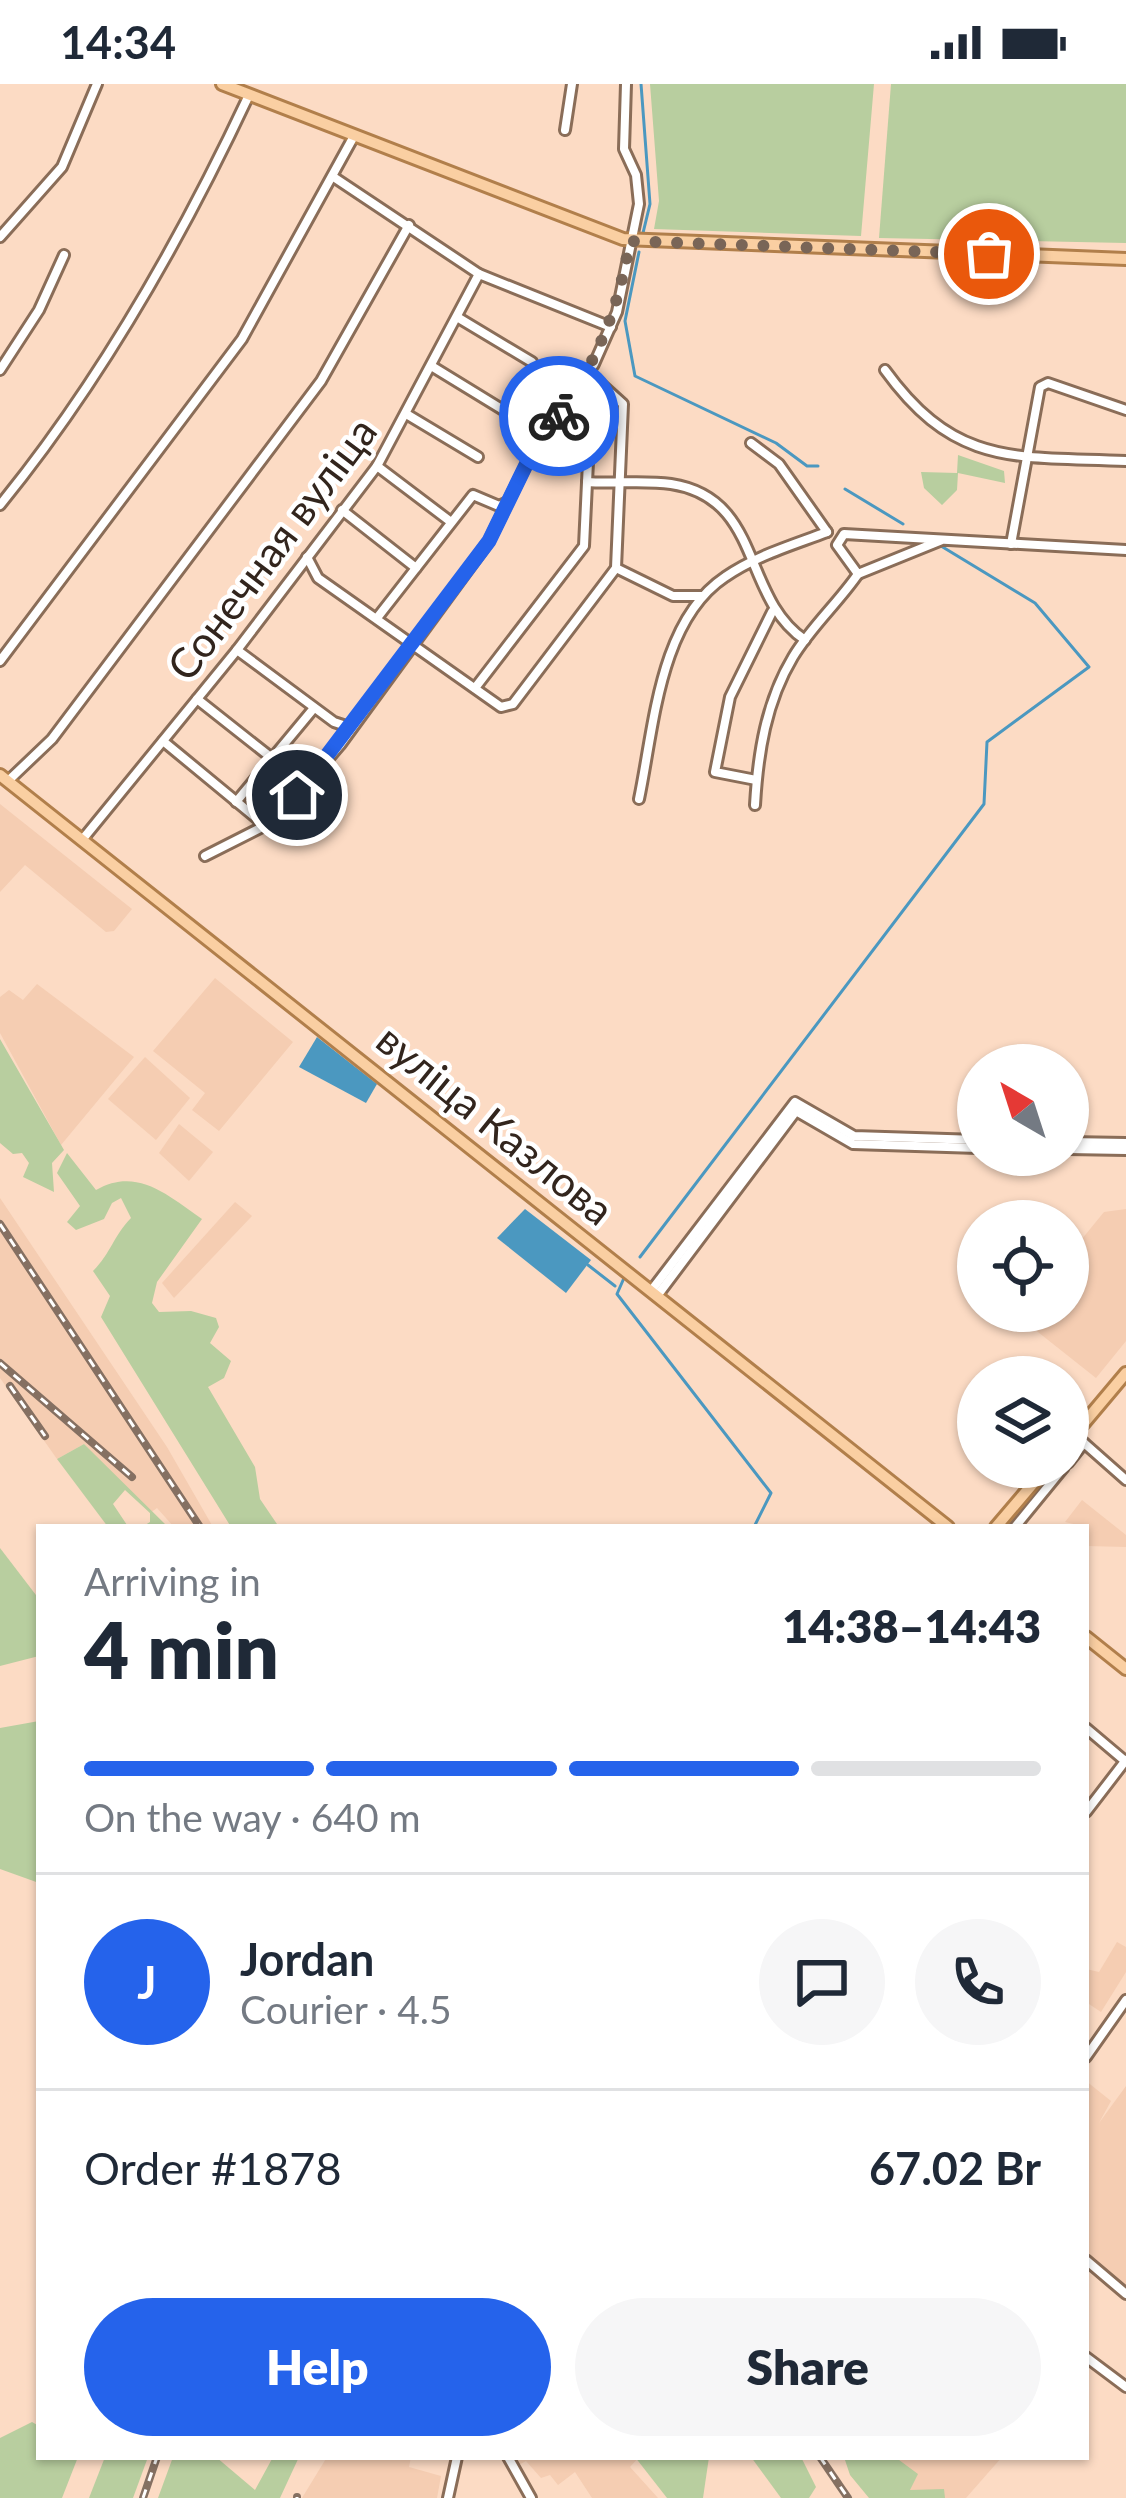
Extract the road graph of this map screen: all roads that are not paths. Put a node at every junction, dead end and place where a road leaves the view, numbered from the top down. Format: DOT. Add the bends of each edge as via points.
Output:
graph roads {
  1 [pos="98,84"];
  2 [pos="221,84"];
  3 [pos="572,84"];
  4 [pos="626,84"];
  5 [pos="249,95"];
  6 [pos="565,130"];
  7 [pos="354,136"];
  8 [pos="335,178"];
  9 [pos="409,225"];
  10 [pos="0,237"];
  11 [pos="630,241"];
  12 [pos="64,255"];
  13 [pos="1126,259"];
  14 [pos="479,274"];
  15 [pos="458,317"];
  16 [pos="610,327"];
  17 [pos="532,362"];
  18 [pos="594,364"];
  19 [pos="433,367"];
  20 [pos="0,370"];
  21 [pos="886,370"];
  22 [pos="592,376"];
  23 [pos="584,387"];
  24 [pos="1126,410"];
  25 [pos="408,415"];
  26 [pos="513,416"];
  27 [pos="751,443"];
  28 [pos="478,457"];
  29 [pos="1024,458"];
  30 [pos="1126,461"];
  31 [pos="377,466"];
  32 [pos="587,482"];
  33 [pos="623,484"];
  34 [pos="509,501"];
  35 [pos="0,505"];
  36 [pos="342,511"];
  37 [pos="451,522"];
  38 [pos="827,532"];
  39 [pos="840,535"];
  40 [pos="942,541"];
  41 [pos="1011,544"];
  42 [pos="1126,550"];
  43 [pos="307,557"];
  44 [pos="754,561"];
  45 [pos="416,568"];
  46 [pos="616,568"];
  47 [pos="857,574"];
  48 [pos="293,577"];
  49 [pos="318,578"];
  50 [pos="673,596"];
  51 [pos="702,596"];
  52 [pos="772,612"];
  53 [pos="693,613"];
  54 [pos="377,617"];
  55 [pos="805,640"];
  56 [pos="412,643"];
  57 [pos="237,650"];
  58 [pos="0,661"];
  59 [pos="476,688"];
  60 [pos="197,700"];
  61 [pos="314,708"];
  62 [pos="350,728"];
  63 [pos="163,741"];
  64 [pos="273,759"];
  65 [pos="4,778"];
  66 [pos="756,780"];
  67 [pos="639,799"];
  68 [pos="236,802"];
  69 [pos="755,805"];
  70 [pos="266,826"];
  71 [pos="82,840"];
  72 [pos="206,856"];
  73 [pos="957,1143"];
  74 [pos="1089,1145"];
  75 [pos="1126,1146"];
  76 [pos="654,1294"];
  77 [pos="1126,1373"];
  78 [pos="1089,1423"];
  79 [pos="1089,1450"];
  80 [pos="1126,1480"];
  81 [pos="1029,1488"];
  82 [pos="1047,1488"];
  83 [pos="943,1524"];
  84 [pos="999,1524"];
  85 [pos="1017,1524"];
  86 [pos="1089,1639"];
  87 [pos="1126,1669"];
  88 [pos="1089,1730"];
  89 [pos="1126,1761"];
  90 [pos="1089,1808"];
  91 [pos="1126,2000"];
  92 [pos="1089,2053"];
  93 [pos="1089,2263"];
  94 [pos="1126,2294"];
  95 [pos="1089,2359"];
  96 [pos="1126,2387"];
  97 [pos="457,2460"];
  98 [pos="510,2460"];
  99 [pos="448,2498"];
  100 [pos="531,2498"];
  1 -- 10 [label="street" via="62,167"];
  2 -- 5 [label="main road"];
  3 -- 6 [label="street"];
  4 -- 11 [label="street" via="624,149 639,204"];
  5 -- 7 [label="main road"];
  5 -- 35 [label="street" via="130,321"];
  7 -- 8 [label="street"];
  7 -- 11 [label="main road"];
  8 -- 9 [label="street"];
  8 -- 58 [label="street" via="242,339"];
  9 -- 14 [label="street"];
  9 -- 65 [label="street" via="297,415 52,740"];
  11 -- 13 [label="main road"];
  11 -- 16 [label="street"];
  12 -- 20 [label="street"];
  14 -- 15 [label="street, Сонечная вуліца"];
  14 -- 16 [label="street"];
  15 -- 17 [label="street"];
  15 -- 19 [label="street, Сонечная вуліца"];
  16 -- 18 [label="street"];
  18 -- 22 [label="street"];
  18 -- 23 [label="street"];
  19 -- 25 [label="street, Сонечная вуліца"];
  19 -- 26 [label="street"];
  21 -- 29 [label="street" via="947,436 988,454"];
  22 -- 23 [label="street"];
  22 -- 33 [label="street" via="623,404"];
  23 -- 32 [label="street"];
  23 -- 34 [label="street"];
  24 -- 29 [label="street" via="1044,383"];
  25 -- 28 [label="street"];
  25 -- 31 [label="street, Сонечная вуліца"];
  27 -- 38 [label="street" via="779,464"];
  29 -- 30 [label="street"];
  29 -- 41 [label="street"];
  31 -- 36 [label="street, Сонечная вуліца"];
  31 -- 37 [label="street"];
  32 -- 33 [label="street"];
  32 -- 59 [label="street" via="584,545"];
  33 -- 44 [label="street" via="672,484 705,495 733,521"];
  33 -- 46 [label="street"];
  34 -- 37 [label="street" via="499,506 476,492"];
  34 -- 56 [label="street" via="489,541"];
  36 -- 43 [label="street, Сонечная вуліца"];
  36 -- 45 [label="street"];
  37 -- 45 [label="street"];
  38 -- 39 [label="street"];
  38 -- 44 [label="street"];
  39 -- 40 [label="street"];
  39 -- 47 [label="street" via="839,550"];
  40 -- 41 [label="street"];
  40 -- 47 [label="street"];
  41 -- 42 [label="street"];
  43 -- 48 [label="street, Сонечная вуліца"];
  43 -- 49 [label="street"];
  44 -- 51 [label="street"];
  44 -- 52 [label="street"];
  45 -- 54 [label="street"];
  46 -- 50 [label="street"];
  46 -- 59 [label="street" via="512,704 501,707"];
  47 -- 55 [label="street"];
  48 -- 49 [label="street"];
  48 -- 57 [label="street, Сонечная вуліца"];
  49 -- 54 [label="street"];
  50 -- 51 [label="street"];
  50 -- 53 [label="street"];
  51 -- 53 [label="street"];
  52 -- 55 [label="street"];
  52 -- 66 [label="street" via="730,697 715,772"];
  53 -- 67 [label="street" via="667,670"];
  54 -- 56 [label="street"];
  55 -- 66 [label="street" via="772,705"];
  56 -- 59 [label="street"];
  56 -- 62 [label="street"];
  57 -- 60 [label="street, Сонечная вуліца"];
  57 -- 61 [label="street"];
  60 -- 63 [label="street, Сонечная вуліца"];
  60 -- 64 [label="street"];
  61 -- 62 [label="street"];
  61 -- 64 [label="street"];
  62 -- 70 [label="street"];
  63 -- 68 [label="street"];
  63 -- 71 [label="street, Сонечная вуліца"];
  64 -- 68 [label="street"];
  65 -- 71 [label="main road, вуліца Казлова"];
  66 -- 69 [label="street"];
  68 -- 70 [label="street"];
  70 -- 72 [label="street"];
  71 -- 76 [label="main road, вуліца Казлова"];
  73 -- 76 [label="street" via="854,1136 795,1102"];
  74 -- 75 [label="street"];
  76 -- 83 [label="main road, вуліца Казлова"];
  77 -- 78 [label="main road"];
  79 -- 80 [label="street"];
  81 -- 84 [label="main road"];
  82 -- 85 [label="street"];
  86 -- 87 [label="main road"];
  88 -- 89 [label="street"];
  89 -- 90 [label="street"];
  91 -- 92 [label="street"];
  93 -- 94 [label="street"];
  95 -- 96 [label="street"];
  97 -- 99 [label="street"];
  98 -- 100 [label="street"];
}
